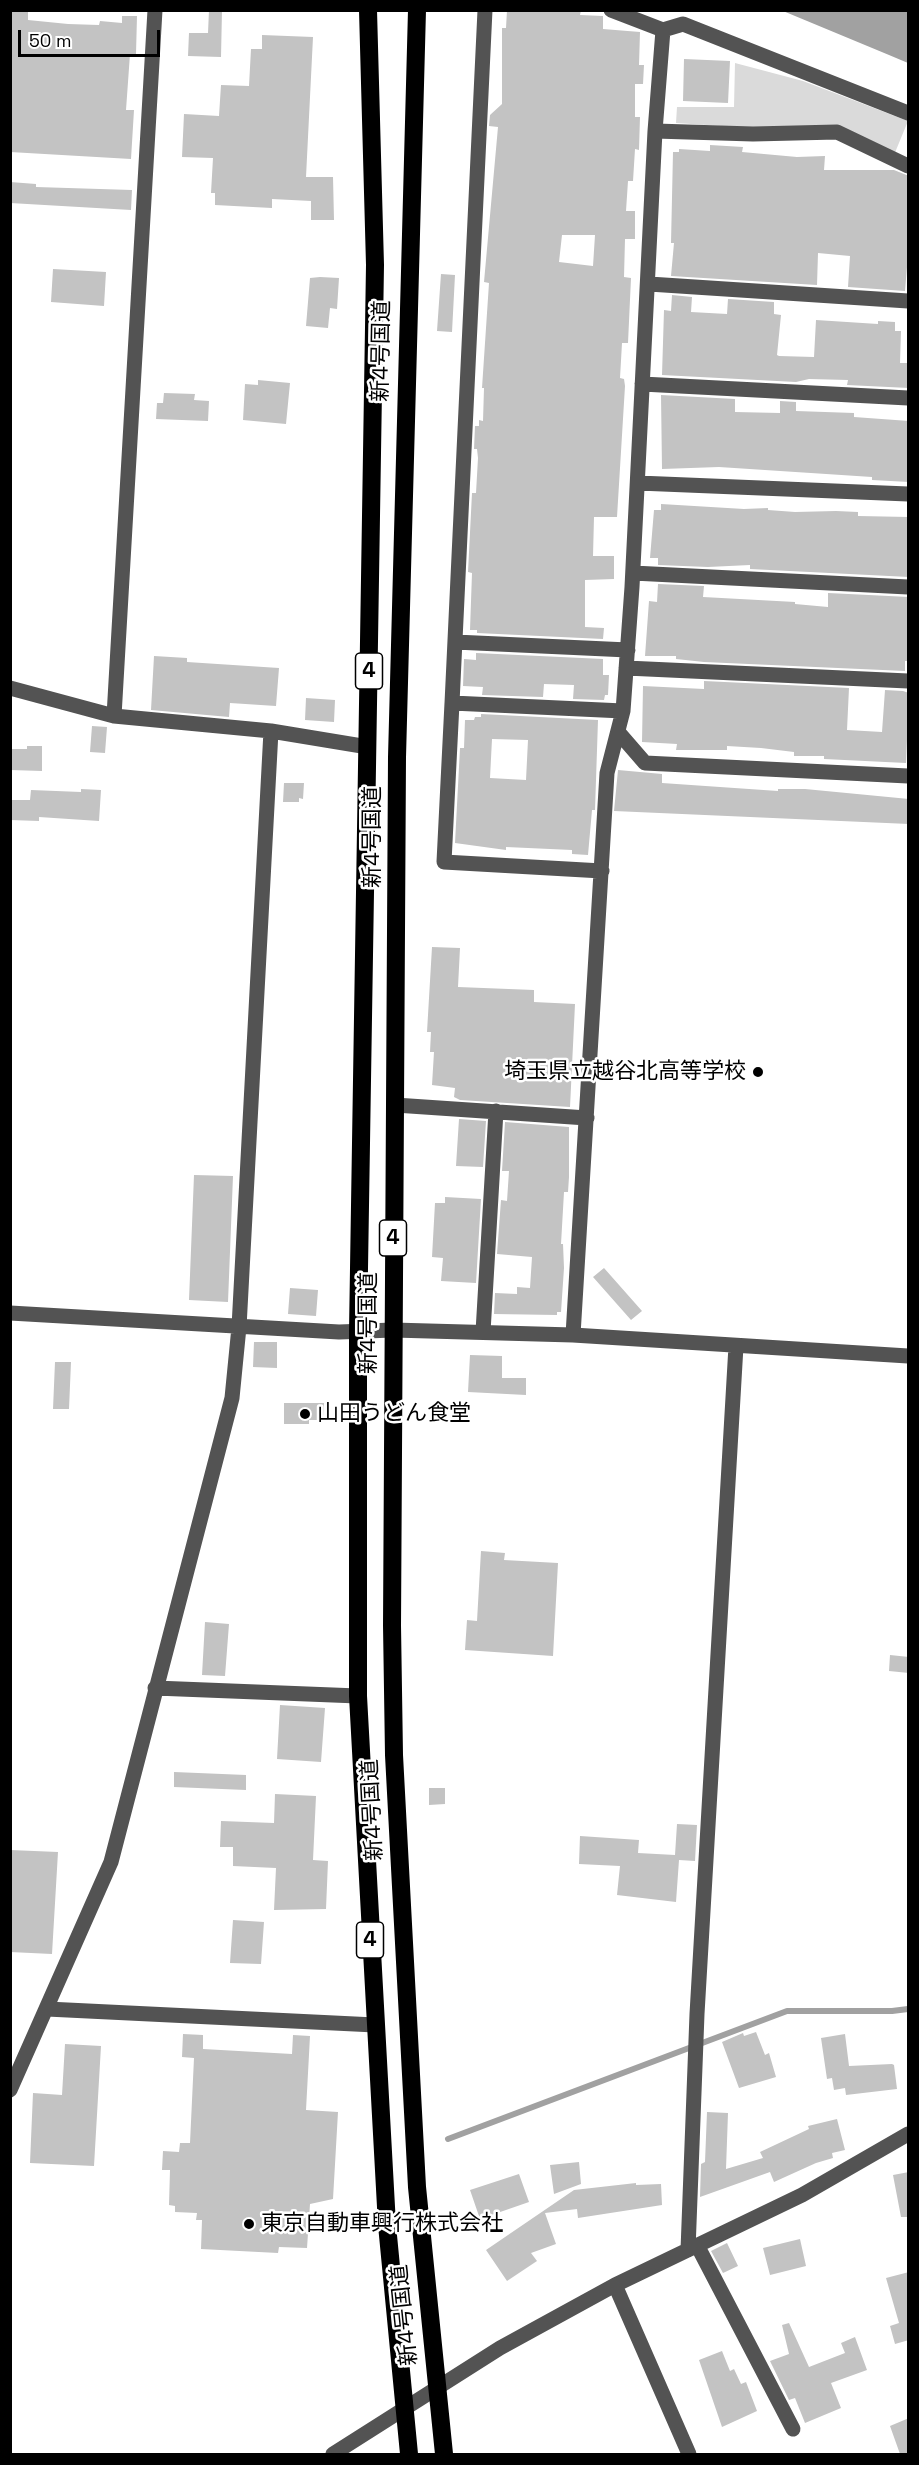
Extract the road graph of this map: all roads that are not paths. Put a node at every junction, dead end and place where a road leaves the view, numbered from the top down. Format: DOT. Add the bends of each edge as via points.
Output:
graph roads {
  1 [pos="155,10"];
  2 [pos="368,10"];
  3 [pos="417,10"];
  4 [pos="485,10"];
  5 [pos="611,10"];
  6 [pos="663,30"];
  7 [pos="909,112"];
  8 [pos="655,131"];
  9 [pos="909,166"];
  10 [pos="649,284"];
  11 [pos="909,301"];
  12 [pos="642,384"];
  13 [pos="909,398"];
  14 [pos="638,483"];
  15 [pos="909,494"];
  16 [pos="633,573"];
  17 [pos="909,587"];
  18 [pos="455,642"];
  19 [pos="628,650"];
  20 [pos="626,668"];
  21 [pos="909,681"];
  22 [pos="10,688"];
  23 [pos="452,703"];
  24 [pos="623,711"];
  25 [pos="114,716"];
  26 [pos="271,731"];
  27 [pos="619,734"];
  28 [pos="368,747"];
  29 [pos="909,776"];
  30 [pos="602,871"];
  31 [pos="394,1106"];
  32 [pos="496,1111"];
  33 [pos="587,1118"];
  34 [pos="10,1313"];
  35 [pos="239,1327"];
  36 [pos="393,1330"];
  37 [pos="358,1331"];
  38 [pos="483,1332"];
  39 [pos="573,1335"];
  40 [pos="736,1346"];
  41 [pos="909,1356"];
  42 [pos="155,1688"];
  43 [pos="358,1696"];
  44 [pos="46,2009"];
  45 [pos="375,2025"];
  46 [pos="10,2090"];
  47 [pos="909,2134"];
  48 [pos="692,2247"];
  49 [pos="615,2285"];
  50 [pos="436,2388"];
  51 [pos="404,2408"];
  52 [pos="793,2429"];
  53 [pos="333,2454"];
  54 [pos="409,2454"];
  55 [pos="444,2454"];
  56 [pos="689,2454"];
  1 -- 25 [label="street"];
  2 -- 28 [label="highway, 新4号国道 / 4" via="375,265"];
  3 -- 31 [label="highway, 新4号国道 / 4" via="397,757"];
  4 -- 18 [label="street"];
  5 -- 6 [label="street"];
  6 -- 7 [label="street" via="683,24"];
  6 -- 8 [label="street"];
  8 -- 9 [label="street" via="837,132"];
  8 -- 10 [label="street"];
  10 -- 11 [label="street"];
  10 -- 12 [label="street"];
  12 -- 13 [label="street"];
  12 -- 14 [label="street"];
  14 -- 15 [label="street"];
  14 -- 16 [label="street"];
  16 -- 17 [label="street"];
  16 -- 19 [label="street"];
  18 -- 19 [label="street"];
  18 -- 23 [label="street"];
  19 -- 20 [label="street"];
  20 -- 21 [label="street"];
  20 -- 24 [label="street"];
  22 -- 25 [label="street"];
  23 -- 24 [label="street"];
  23 -- 30 [label="street" via="444,862"];
  24 -- 27 [label="street"];
  25 -- 26 [label="street"];
  26 -- 28 [label="street"];
  26 -- 35 [label="street"];
  27 -- 29 [label="street" via="645,763"];
  27 -- 30 [label="street" via="607,773"];
  28 -- 37 [label="highway, 新4号国道 / 4"];
  30 -- 33 [label="street"];
  31 -- 32 [label="street"];
  31 -- 36 [label="highway, 新4号国道 / 4"];
  32 -- 33 [label="street"];
  32 -- 38 [label="street"];
  33 -- 39 [label="street"];
  34 -- 35 [label="street"];
  35 -- 37 [label="street"];
  35 -- 42 [label="street" via="232,1398"];
  36 -- 37 [label="street"];
  36 -- 38 [label="street"];
  36 -- 50 [label="highway, 新4号国道 / 4" via="394,1755 417,2187"];
  37 -- 43 [label="highway, 新4号国道 / 4"];
  38 -- 39 [label="street"];
  39 -- 40 [label="street"];
  40 -- 41 [label="street"];
  40 -- 48 [label="street" via="696,2047"];
  42 -- 43 [label="street"];
  42 -- 44 [label="street" via="111,1862"];
  43 -- 45 [label="highway, 新4号国道 / 4"];
  44 -- 45 [label="street"];
  44 -- 46 [label="street"];
  45 -- 51 [label="highway, 新4号国道 / 4" via="391,2280"];
  47 -- 48 [label="street" via="802,2195"];
  48 -- 49 [label="street"];
  48 -- 52 [label="street"];
  49 -- 50 [label="street"];
  49 -- 56 [label="street"];
  50 -- 51 [label="street"];
  50 -- 55 [label="highway, 新4号国道 / 4"];
  51 -- 53 [label="street"];
  51 -- 54 [label="highway, 新4号国道 / 4"];
}
